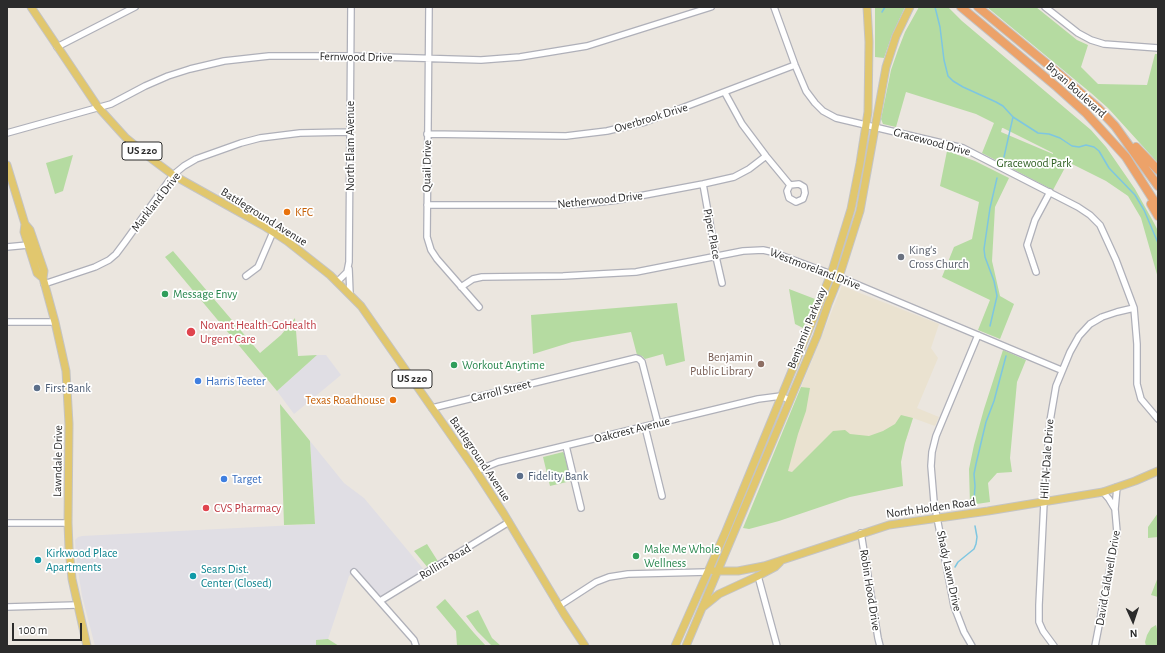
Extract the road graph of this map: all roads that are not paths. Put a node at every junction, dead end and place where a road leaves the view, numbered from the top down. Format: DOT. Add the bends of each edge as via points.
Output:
graph roads {
  1 [pos="31,7"];
  2 [pos="135,7"];
  3 [pos="351,7"];
  4 [pos="429,7"];
  5 [pos="710,7"];
  6 [pos="774,7"];
  7 [pos="867,7"];
  8 [pos="910,7"];
  9 [pos="961,7"];
  10 [pos="978,7"];
  11 [pos="1045,7"];
  12 [pos="57,47"];
  13 [pos="1158,48"];
  14 [pos="350,56"];
  15 [pos="428,59"];
  16 [pos="795,66"];
  17 [pos="725,93"];
  18 [pos="98,107"];
  19 [pos="870,126"];
  20 [pos="1115,126"];
  21 [pos="7,132"];
  22 [pos="349,132"];
  23 [pos="427,134"];
  24 [pos="1121,152"];
  25 [pos="766,156"];
  26 [pos="7,165"];
  27 [pos="1158,170"];
  28 [pos="174,175"];
  29 [pos="703,184"];
  30 [pos="790,185"];
  31 [pos="1158,186"];
  32 [pos="1050,192"];
  33 [pos="427,205"];
  34 [pos="1158,207"];
  35 [pos="1158,216"];
  36 [pos="25,224"];
  37 [pos="273,232"];
  38 [pos="28,245"];
  39 [pos="7,247"];
  40 [pos="716,257"];
  41 [pos="348,267"];
  42 [pos="1036,272"];
  43 [pos="831,274"];
  44 [pos="246,276"];
  45 [pos="839,277"];
  46 [pos="43,281"];
  47 [pos="338,282"];
  48 [pos="722,282"];
  49 [pos="461,287"];
  50 [pos="350,294"];
  51 [pos="479,307"];
  52 [pos="1134,308"];
  53 [pos="7,322"];
  54 [pos="55,322"];
  55 [pos="978,335"];
  56 [pos="1061,370"];
  57 [pos="781,396"];
  58 [pos="789,400"];
  59 [pos="432,408"];
  60 [pos="1158,419"];
  61 [pos="658,424"];
  62 [pos="645,427"];
  63 [pos="566,446"];
  64 [pos="476,471"];
  65 [pos="1158,471"];
  66 [pos="1117,488"];
  67 [pos="1103,492"];
  68 [pos="662,496"];
  69 [pos="1044,502"];
  70 [pos="581,508"];
  71 [pos="1115,509"];
  72 [pos="937,518"];
  73 [pos="509,522"];
  74 [pos="7,523"];
  75 [pos="68,523"];
  76 [pos="861,533"];
  77 [pos="782,560"];
  78 [pos="718,571"];
  79 [pos="354,572"];
  80 [pos="708,572"];
  81 [pos="758,576"];
  82 [pos="380,601"];
  83 [pos="77,605"];
  84 [pos="559,606"];
  85 [pos="7,607"];
  86 [pos="701,608"];
  87 [pos="87,646"];
  88 [pos="416,646"];
  89 [pos="585,646"];
  90 [pos="675,646"];
  91 [pos="686,646"];
  92 [pos="777,646"];
  93 [pos="880,646"];
  94 [pos="972,646"];
  95 [pos="1054,646"];
  96 [pos="1095,646"];
  1 -- 12 [label="main road, Battleground Avenue / US 220"];
  2 -- 12 [label="street"];
  3 -- 14 [label="street, North Elam Avenue"];
  4 -- 15 [label="street, Quail Drive"];
  5 -- 15 [label="street, Fernwood Drive" via="587,46 545,54 493,59"];
  6 -- 16 [label="street, Gracewood Drive"];
  7 -- 19 [label="main road, Benjamin Parkway"];
  8 -- 19 [label="main road, Benjamin Parkway" via="896,36"];
  9 -- 24 [label="highway, Bryan Boulevard" via="1083,110"];
  10 -- 20 [label="highway, Bryan Boulevard" via="1058,73"];
  11 -- 13 [label="street" via="1091,40 1104,44"];
  12 -- 18 [label="main road, Battleground Avenue / US 220"];
  14 -- 15 [label="street, Fernwood Drive"];
  14 -- 18 [label="street, Fernwood Drive" via="263,56 213,63 168,76 111,104"];
  14 -- 22 [label="street, North Elam Avenue"];
  15 -- 23 [label="street, Quail Drive"];
  16 -- 17 [label="street, Overbrook Drive"];
  16 -- 19 [label="street, Gracewood Drive" via="806,91 823,111 836,118"];
  17 -- 23 [label="street, Overbrook Drive" via="645,122 607,131 566,136"];
  17 -- 25 [label="street" via="742,124"];
  18 -- 21 [label="street, Fernwood Drive"];
  18 -- 28 [label="main road, Battleground Avenue / US 220" via="126,138"];
  19 -- 32 [label="street, Gracewood Drive" via="963,148"];
  19 -- 43 [label="main road, Benjamin Parkway" via="851,209"];
  19 -- 45 [label="main road, Benjamin Parkway" via="869,164 860,211"];
  20 -- 27 [label="highway"];
  20 -- 31 [label="highway, Bryan Boulevard"];
  22 -- 28 [label="street, Markland Drive" via="300,133 243,142 196,159"];
  22 -- 41 [label="street, North Elam Avenue"];
  23 -- 33 [label="street, Quail Drive"];
  24 -- 34 [label="highway, Bryan Boulevard"];
  24 -- 35 [label="highway" via="1123,160"];
  25 -- 29 [label="street, Netherwood Drive" via="734,177"];
  25 -- 30 [label="street"];
  26 -- 36 [label="main road, Lawndale Drive"];
  28 -- 37 [label="main road, Battleground Avenue / US 220"];
  28 -- 46 [label="street, Markland Drive" via="120,248 108,260 95,267"];
  29 -- 33 [label="street, Netherwood Drive" via="583,204"];
  29 -- 40 [label="street, Piper Place"];
  32 -- 42 [label="street" via="1035,220 1027,245"];
  32 -- 52 [label="street, Gracewood Drive" via="1090,215 1100,225"];
  33 -- 49 [label="street, Quail Drive" via="428,243 437,259"];
  36 -- 38 [label="main road, Lawndale Drive" via="24,232"];
  36 -- 46 [label="main road, Lawndale Drive" via="30,230 44,271"];
  37 -- 44 [label="street" via="258,267"];
  37 -- 47 [label="main road, Battleground Avenue / US 220"];
  38 -- 39 [label="street"];
  38 -- 46 [label="main road, Lawndale Drive" via="37,273"];
  40 -- 43 [label="street, Westmoreland Drive" via="743,251 764,250"];
  40 -- 48 [label="street, Piper Place"];
  40 -- 49 [label="street, Westmoreland Drive" via="628,272 563,276 489,276 473,279"];
  41 -- 47 [label="street"];
  41 -- 50 [label="street, North Elam Avenue"];
  43 -- 45 [label="street, Westmoreland Drive"];
  43 -- 57 [label="main road, Benjamin Parkway"];
  45 -- 55 [label="street, Westmoreland Drive"];
  45 -- 58 [label="main road, Benjamin Parkway"];
  46 -- 54 [label="main road, Lawndale Drive"];
  47 -- 50 [label="main road, Battleground Avenue / US 220"];
  49 -- 51 [label="street, Quail Drive"];
  50 -- 59 [label="main road, Battleground Avenue / US 220"];
  52 -- 56 [label="street, Hill-N-Dale Drive" via="1102,317 1090,324 1079,336"];
  52 -- 60 [label="street, Gracewood Drive" via="1137,384 1141,399"];
  53 -- 54 [label="street"];
  54 -- 75 [label="main road, Lawndale Drive" via="66,371 69,410"];
  55 -- 56 [label="street, Westmoreland Drive"];
  55 -- 72 [label="street, Shady Lawn Drive" via="932,452 931,479"];
  56 -- 69 [label="street, Hill-N-Dale Drive" via="1051,409"];
  57 -- 58 [label="street"];
  57 -- 61 [label="street, Oakcrest Avenue"];
  57 -- 80 [label="main road, Benjamin Parkway"];
  58 -- 78 [label="main road, Benjamin Parkway"];
  59 -- 61 [label="street, Carroll Street" via="636,358 642,362"];
  59 -- 64 [label="main road, Battleground Avenue / US 220"];
  61 -- 62 [label="street, Oakcrest Avenue"];
  62 -- 63 [label="street, Oakcrest Avenue"];
  62 -- 68 [label="street"];
  63 -- 64 [label="street, Oakcrest Avenue" via="498,462"];
  63 -- 70 [label="street"];
  64 -- 73 [label="main road, Battleground Avenue / US 220"];
  65 -- 66 [label="main road, North Holden Road"];
  66 -- 67 [label="main road, North Holden Road"];
  66 -- 71 [label="street, David Caldwell Drive"];
  67 -- 69 [label="main road, North Holden Road"];
  67 -- 71 [label="street"];
  69 -- 72 [label="main road, North Holden Road"];
  69 -- 95 [label="street, Hill-N-Dale Drive" via="1040,622"];
  71 -- 96 [label="street, David Caldwell Drive" via="1117,532"];
  72 -- 76 [label="main road, North Holden Road" via="894,524"];
  72 -- 94 [label="street, Shady Lawn Drive" via="954,606"];
  73 -- 82 [label="street, Rollins Road"];
  73 -- 84 [label="main road, Battleground Avenue / US 220"];
  74 -- 75 [label="street"];
  75 -- 83 [label="main road, Lawndale Drive" via="72,579"];
  76 -- 77 [label="main road, North Holden Road"];
  76 -- 93 [label="street, Robin Hood Drive"];
  77 -- 78 [label="main road, North Holden Road" via="752,569"];
  77 -- 81 [label="main road"];
  78 -- 80 [label="main road, North Holden Road"];
  78 -- 86 [label="main road, Benjamin Parkway"];
  79 -- 82 [label="street"];
  80 -- 84 [label="street" via="628,574 609,577 596,582"];
  80 -- 90 [label="main road, Benjamin Parkway"];
  81 -- 86 [label="main road" via="719,594"];
  81 -- 92 [label="street"];
  82 -- 88 [label="street" via="414,640"];
  83 -- 85 [label="street"];
  83 -- 87 [label="main road, Lawndale Drive"];
  84 -- 89 [label="main road, Battleground Avenue / US 220"];
  86 -- 91 [label="main road, Benjamin Parkway"];
}
